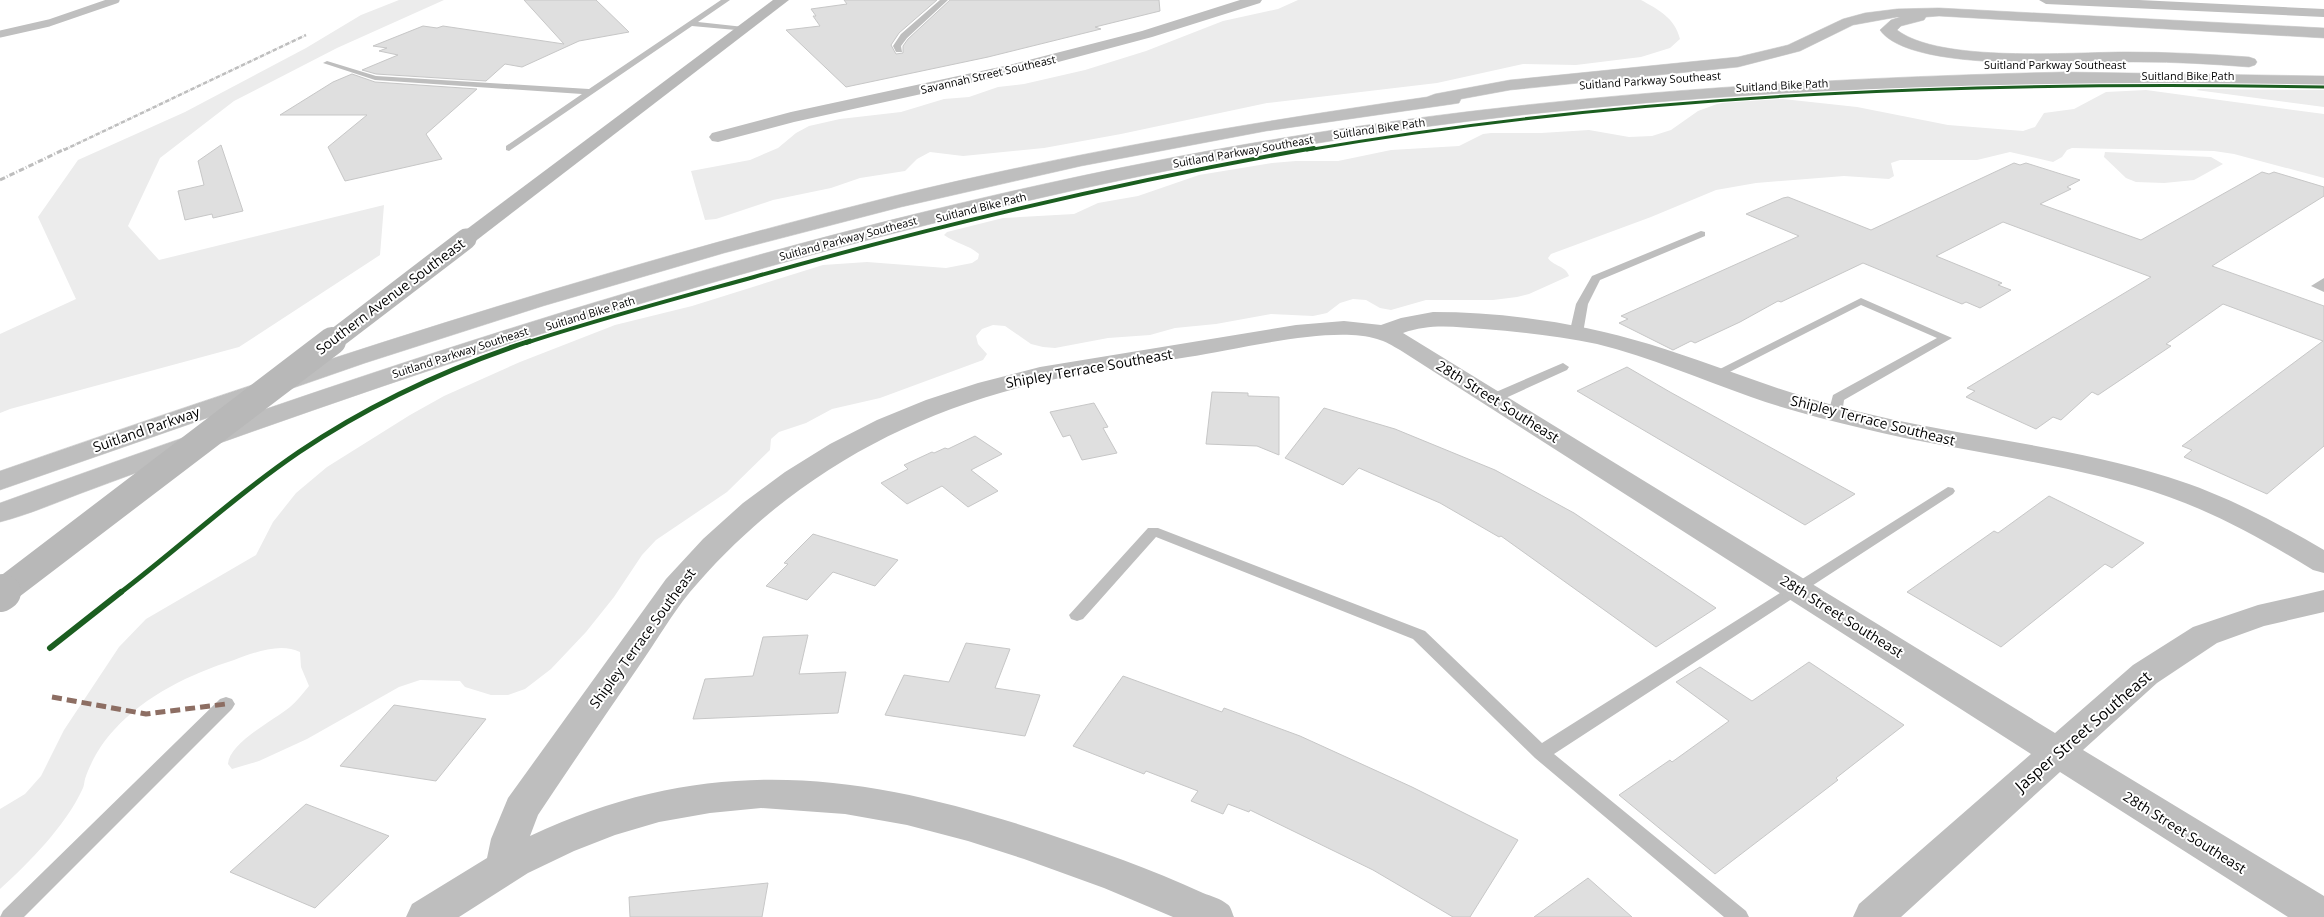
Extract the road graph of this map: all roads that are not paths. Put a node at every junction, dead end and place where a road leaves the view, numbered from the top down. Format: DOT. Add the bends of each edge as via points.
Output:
graph roads {
  1 [pos="726,0"];
  2 [pos="782,0"];
  3 [pos="944,0"];
  4 [pos="2046,0"];
  5 [pos="1244,1"];
  6 [pos="2169,3"];
  7 [pos="2324,13"];
  8 [pos="1987,16"];
  9 [pos="690,24"];
  10 [pos="744,29"];
  11 [pos="2324,33"];
  12 [pos="899,50"];
  13 [pos="327,63"];
  14 [pos="2305,67"];
  15 [pos="2324,68"];
  16 [pos="2324,81"];
  17 [pos="591,92"];
  18 [pos="1377,109"];
  19 [pos="718,138"];
  20 [pos="509,148"];
  21 [pos="1701,234"];
  22 [pos="2324,281"];
  23 [pos="2324,289"];
  24 [pos="1369,330"];
  25 [pos="1577,333"];
  26 [pos="1563,366"];
  27 [pos="1714,375"];
  28 [pos="292,378"];
  29 [pos="1494,398"];
  30 [pos="1835,414"];
  31 [pos="227,430"];
  32 [pos="0,481"];
  33 [pos="1948,491"];
  34 [pos="0,513"];
  35 [pos="2324,563"];
  36 [pos="1797,588"];
  37 [pos="0,594"];
  38 [pos="2324,601"];
  39 [pos="1077,615"];
  40 [pos="226,704"];
  41 [pos="2058,753"];
  42 [pos="1541,754"];
  43 [pos="504,867"];
  44 [pos="10,917"];
  45 [pos="426,917"];
  46 [pos="1214,917"];
  47 [pos="1739,917"];
  48 [pos="1873,917"];
  49 [pos="2323,917"];
  1 -- 9 [label="lane"];
  2 -- 10 [label="main road, Southern Avenue Southeast"];
  3 -- 12 [label="lane" via="904,36 897,46"];
  4 -- 6 [label="main road"];
  5 -- 19 [label="main road, Savannah Street Southeast" via="1148,34 1011,70 791,117"];
  6 -- 7 [label="main road"];
  8 -- 11 [label="main road"];
  8 -- 14 [label="main road" via="1916,18 1896,23 1888,30 1898,40 1914,46 1968,56 2204,58"];
  8 -- 18 [label="main road" via="1939,12 1885,14 1848,22 1782,52 1738,62 1510,85"];
  9 -- 10 [label="lane"];
  9 -- 17 [label="lane"];
  10 -- 37 [label="main road, Southern Avenue Southeast, bridge"];
  13 -- 17 [label="lane" via="374,78"];
  14 -- 15 [label="main road, Suitland Parkway Southeast"];
  14 -- 18 [label="main road, Suitland Parkway Southeast" via="2047,64 1827,69 1591,84"];
  16 -- 31 [label="main road, Suitland Parkway Southeast" via="2050,78 1796,86 1499,112 1284,143 1030,194 782,255 550,323"];
  17 -- 20 [label="lane"];
  18 -- 28 [label="main road, Suitland Parkway Southeast" via="1160,144 876,206 634,271"];
  21 -- 25 [label="lane" via="1596,278 1588,288 1577,318"];
  22 -- 23 [label="lane" via="2317,286"];
  24 -- 25 [label="main road, Shipley Terrace Southeast" via="1420,319 1439,319 1516,324"];
  24 -- 29 [label="main road, 28th Street Southeast" via="1409,345"];
  24 -- 43 [label="main road, Shipley Terrace Southeast" via="1264,338 1042,374 1000,384 912,414 827,457 748,512 677,586 522,809 510,839"];
  25 -- 27 [label="main road, Shipley Terrace Southeast" via="1616,342"];
  26 -- 29 [label="lane"];
  27 -- 30 [label="main road, Shipley Terrace Southeast"];
  27 -- 30 [label="lane" via="1861,301 1946,338 1838,398"];
  28 -- 32 [label="main road, Suitland Parkway"];
  29 -- 36 [label="main road, 28th Street Southeast"];
  30 -- 35 [label="main road, Shipley Terrace Southeast" via="1913,433 2092,466 2160,484 2213,504"];
  31 -- 34 [label="main road, Suitland Parkway"];
  33 -- 36 [label="lane"];
  36 -- 41 [label="main road, 28th Street Southeast"];
  36 -- 42 [label="lane"];
  38 -- 41 [label="main road, Jasper Street Southeast" via="2258,616 2205,635 2145,674"];
  39 -- 42 [label="lane" via="1153,532 1419,635"];
  40 -- 44 [label="lane"];
  41 -- 48 [label="main road, Jasper Street Southeast"];
  41 -- 49 [label="main road, 28th Street Southeast"];
  42 -- 47 [label="lane"];
  43 -- 45 [label="main road"];
  43 -- 46 [label="main road" via="577,831 656,806 746,794 812,794 883,805 1009,837 1113,874"];
}
